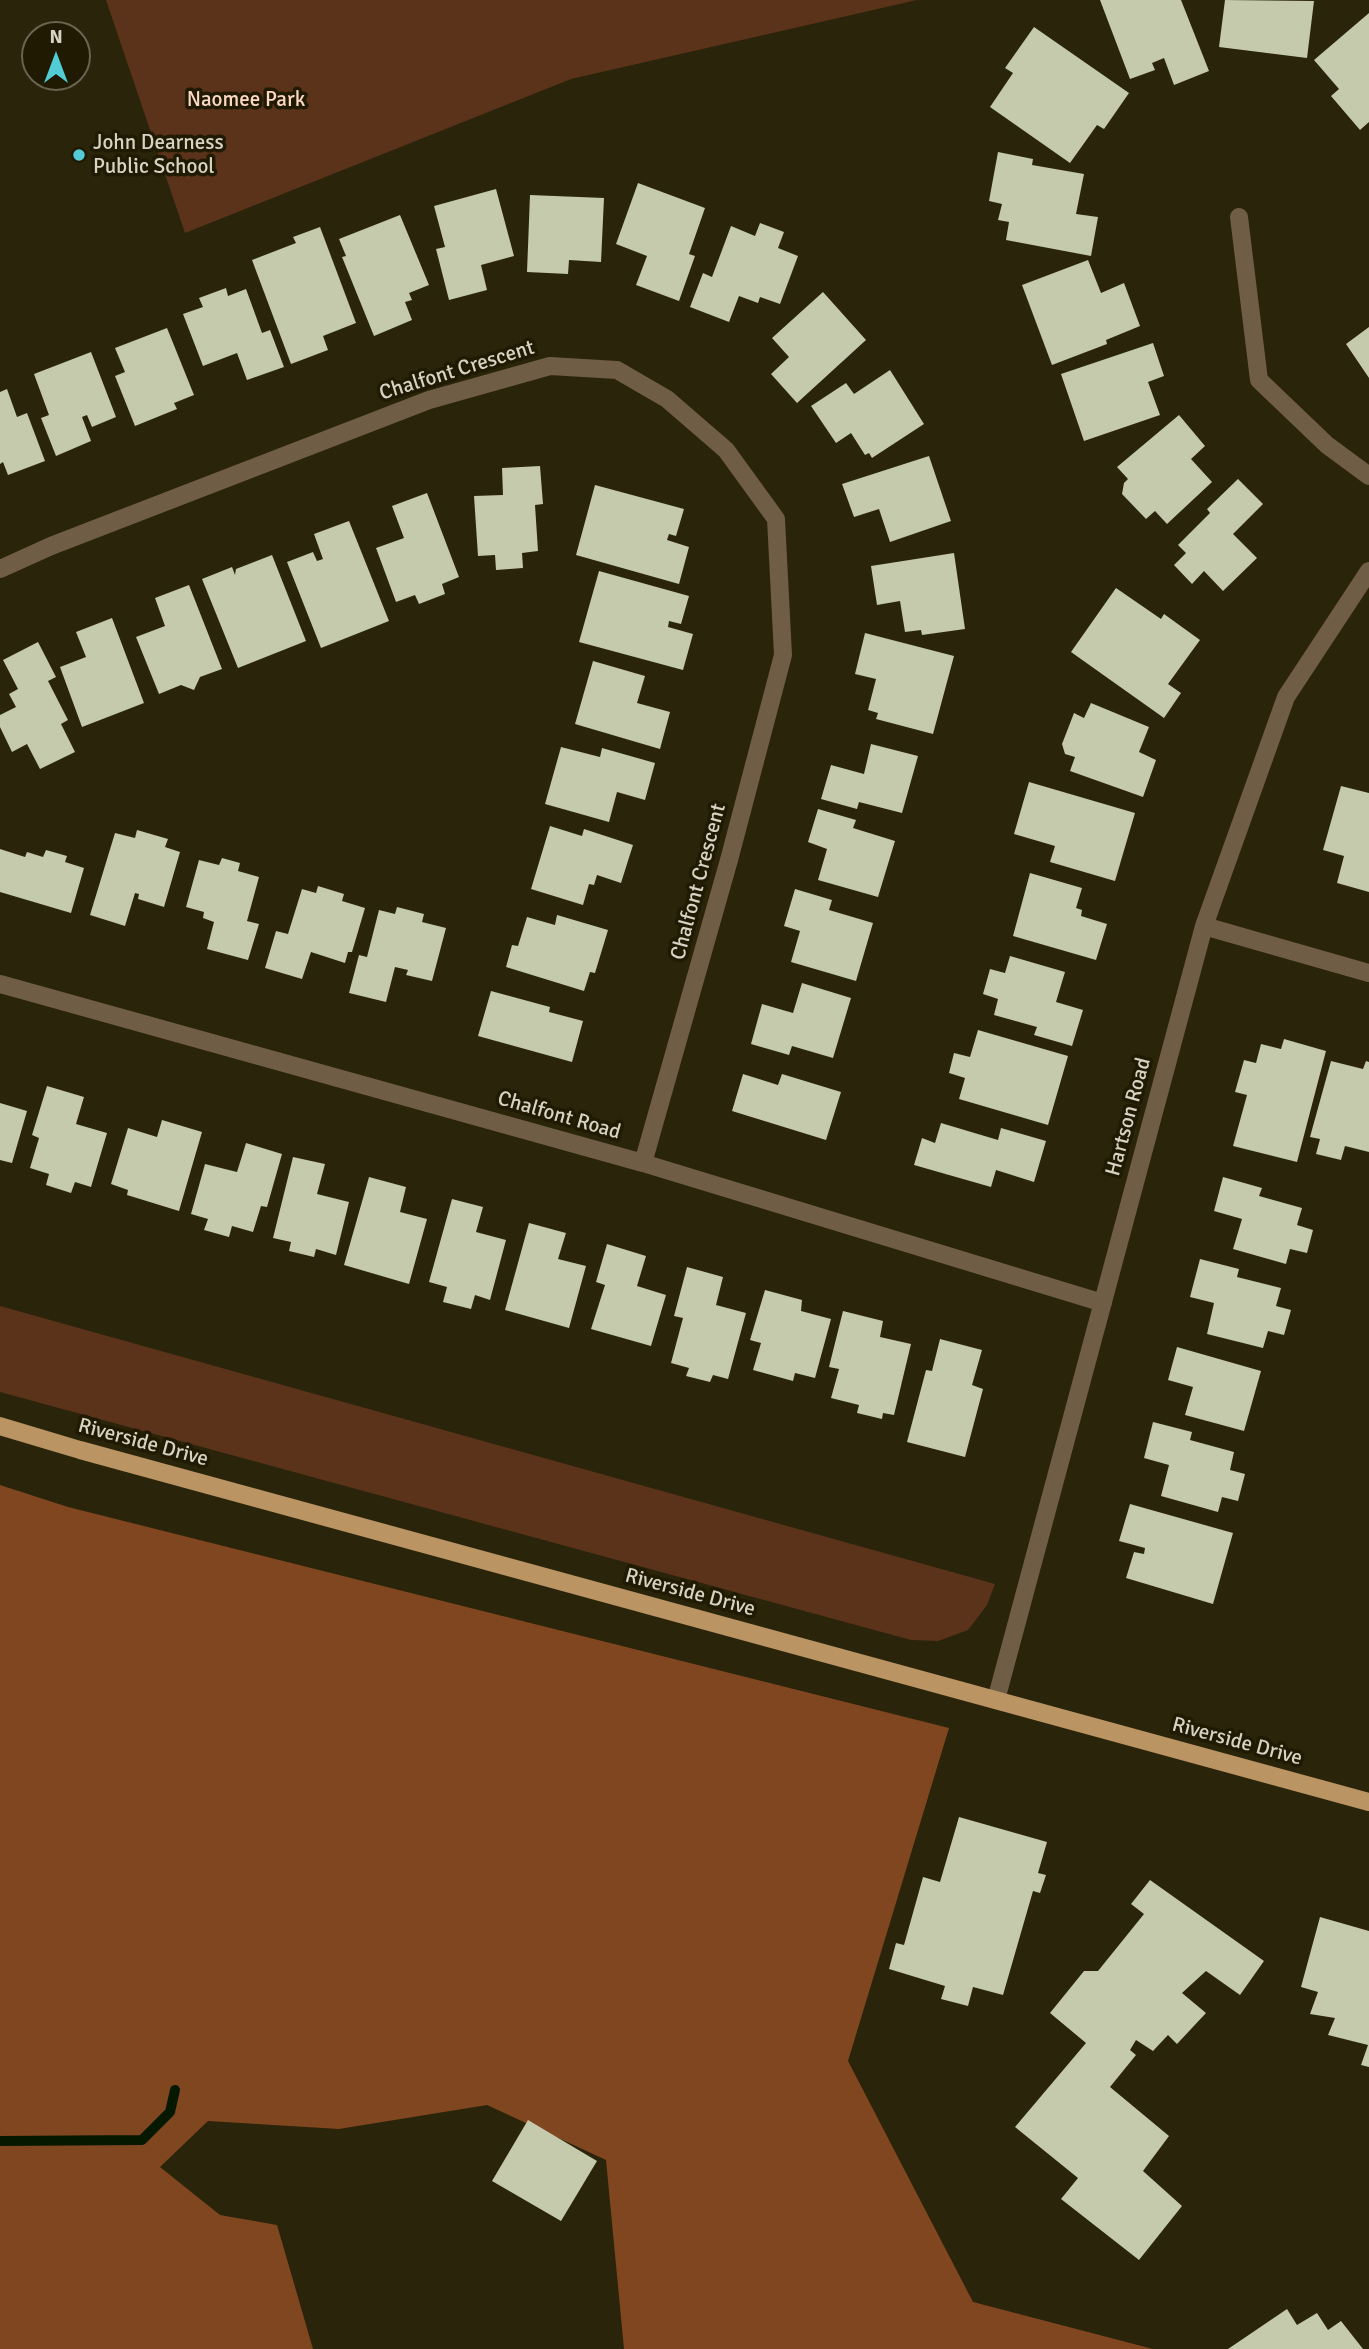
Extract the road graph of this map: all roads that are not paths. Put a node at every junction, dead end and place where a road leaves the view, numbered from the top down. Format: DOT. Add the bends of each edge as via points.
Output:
graph roads {
  1 [pos="1239,217"];
  2 [pos="1369,476"];
  3 [pos="0,569"];
  4 [pos="1369,571"];
  5 [pos="1204,926"];
  6 [pos="1369,973"];
  7 [pos="0,984"];
  8 [pos="643,1163"];
  9 [pos="1103,1303"];
  10 [pos="0,1426"];
  11 [pos="996,1700"];
  12 [pos="1369,1802"];
  1 -- 2 [label="street" via="1259,380 1327,444"];
  3 -- 8 [label="street, Chalfont Crescent" via="429,400 550,366 617,370 667,399 726,450 776,519 783,655"];
  4 -- 5 [label="street, Hartson Road" via="1286,697"];
  5 -- 6 [label="street"];
  5 -- 9 [label="street, Hartson Road"];
  7 -- 8 [label="street, Chalfont Road"];
  8 -- 9 [label="street, Chalfont Road"];
  9 -- 11 [label="street, Hartson Road"];
  10 -- 11 [label="main road, Riverside Drive"];
  11 -- 12 [label="main road, Riverside Drive"];
}
